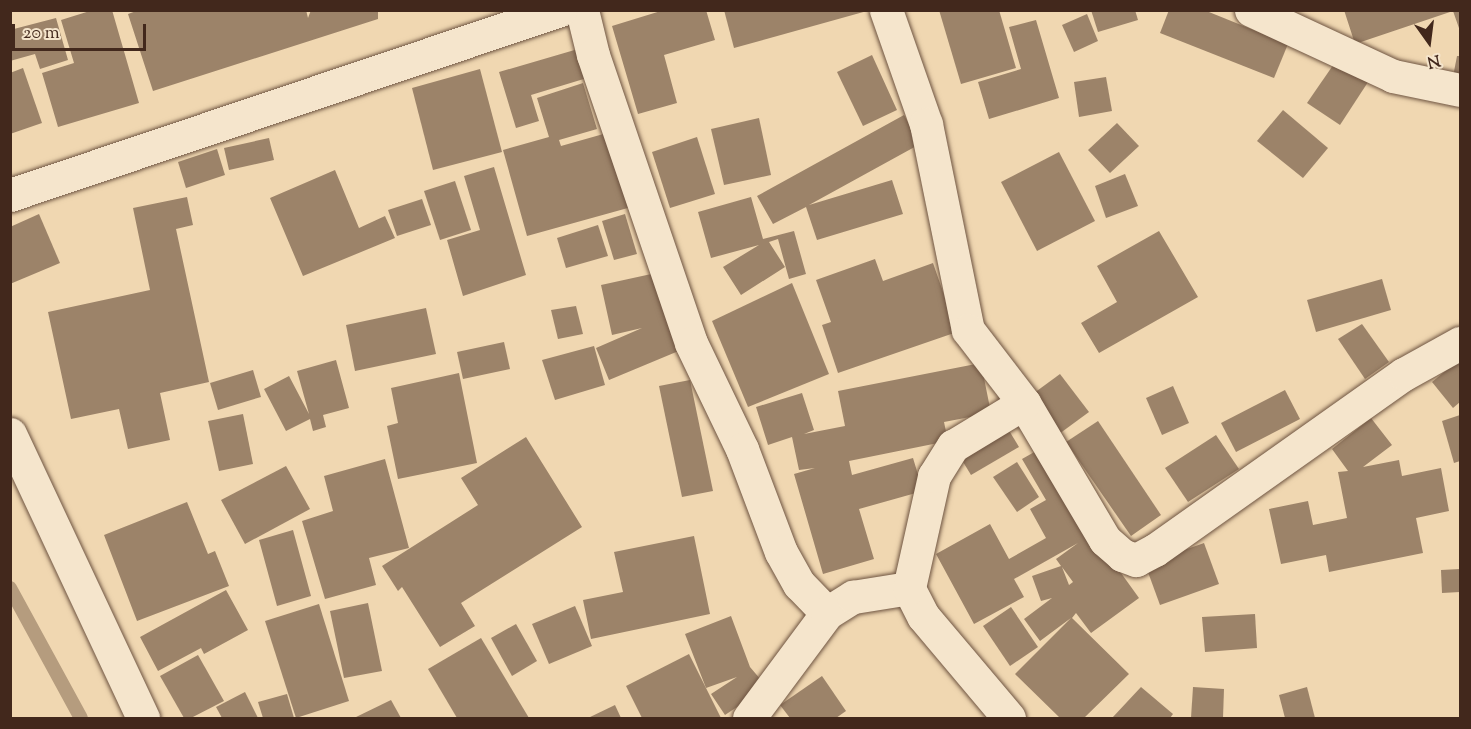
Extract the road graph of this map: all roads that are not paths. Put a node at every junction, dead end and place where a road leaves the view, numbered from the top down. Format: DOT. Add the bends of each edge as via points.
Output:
graph roads {
  1 [pos="582,10"];
  2 [pos="886,10"];
  3 [pos="1251,10"];
  4 [pos="539,14"];
  5 [pos="1461,90"];
  6 [pos="10,195"];
  7 [pos="1461,343"];
  8 [pos="1024,402"];
  9 [pos="10,434"];
  10 [pos="909,588"];
  11 [pos="827,613"];
  12 [pos="144,718"];
  13 [pos="749,718"];
  14 [pos="1009,718"];
  1 -- 11 [label="street" via="593,55 692,343 742,449 782,552 799,584"];
  2 -- 8 [label="street" via="926,124 968,330"];
  3 -- 5 [label="street" via="1393,76"];
  4 -- 6 [label="street"];
  7 -- 8 [label="street" via="1404,374 1136,560 1122,555 1105,540"];
  8 -- 10 [label="street" via="953,446 934,476"];
  9 -- 12 [label="street"];
  10 -- 11 [label="street" via="853,597"];
  10 -- 14 [label="street" via="923,616"];
  11 -- 13 [label="street"];
}
